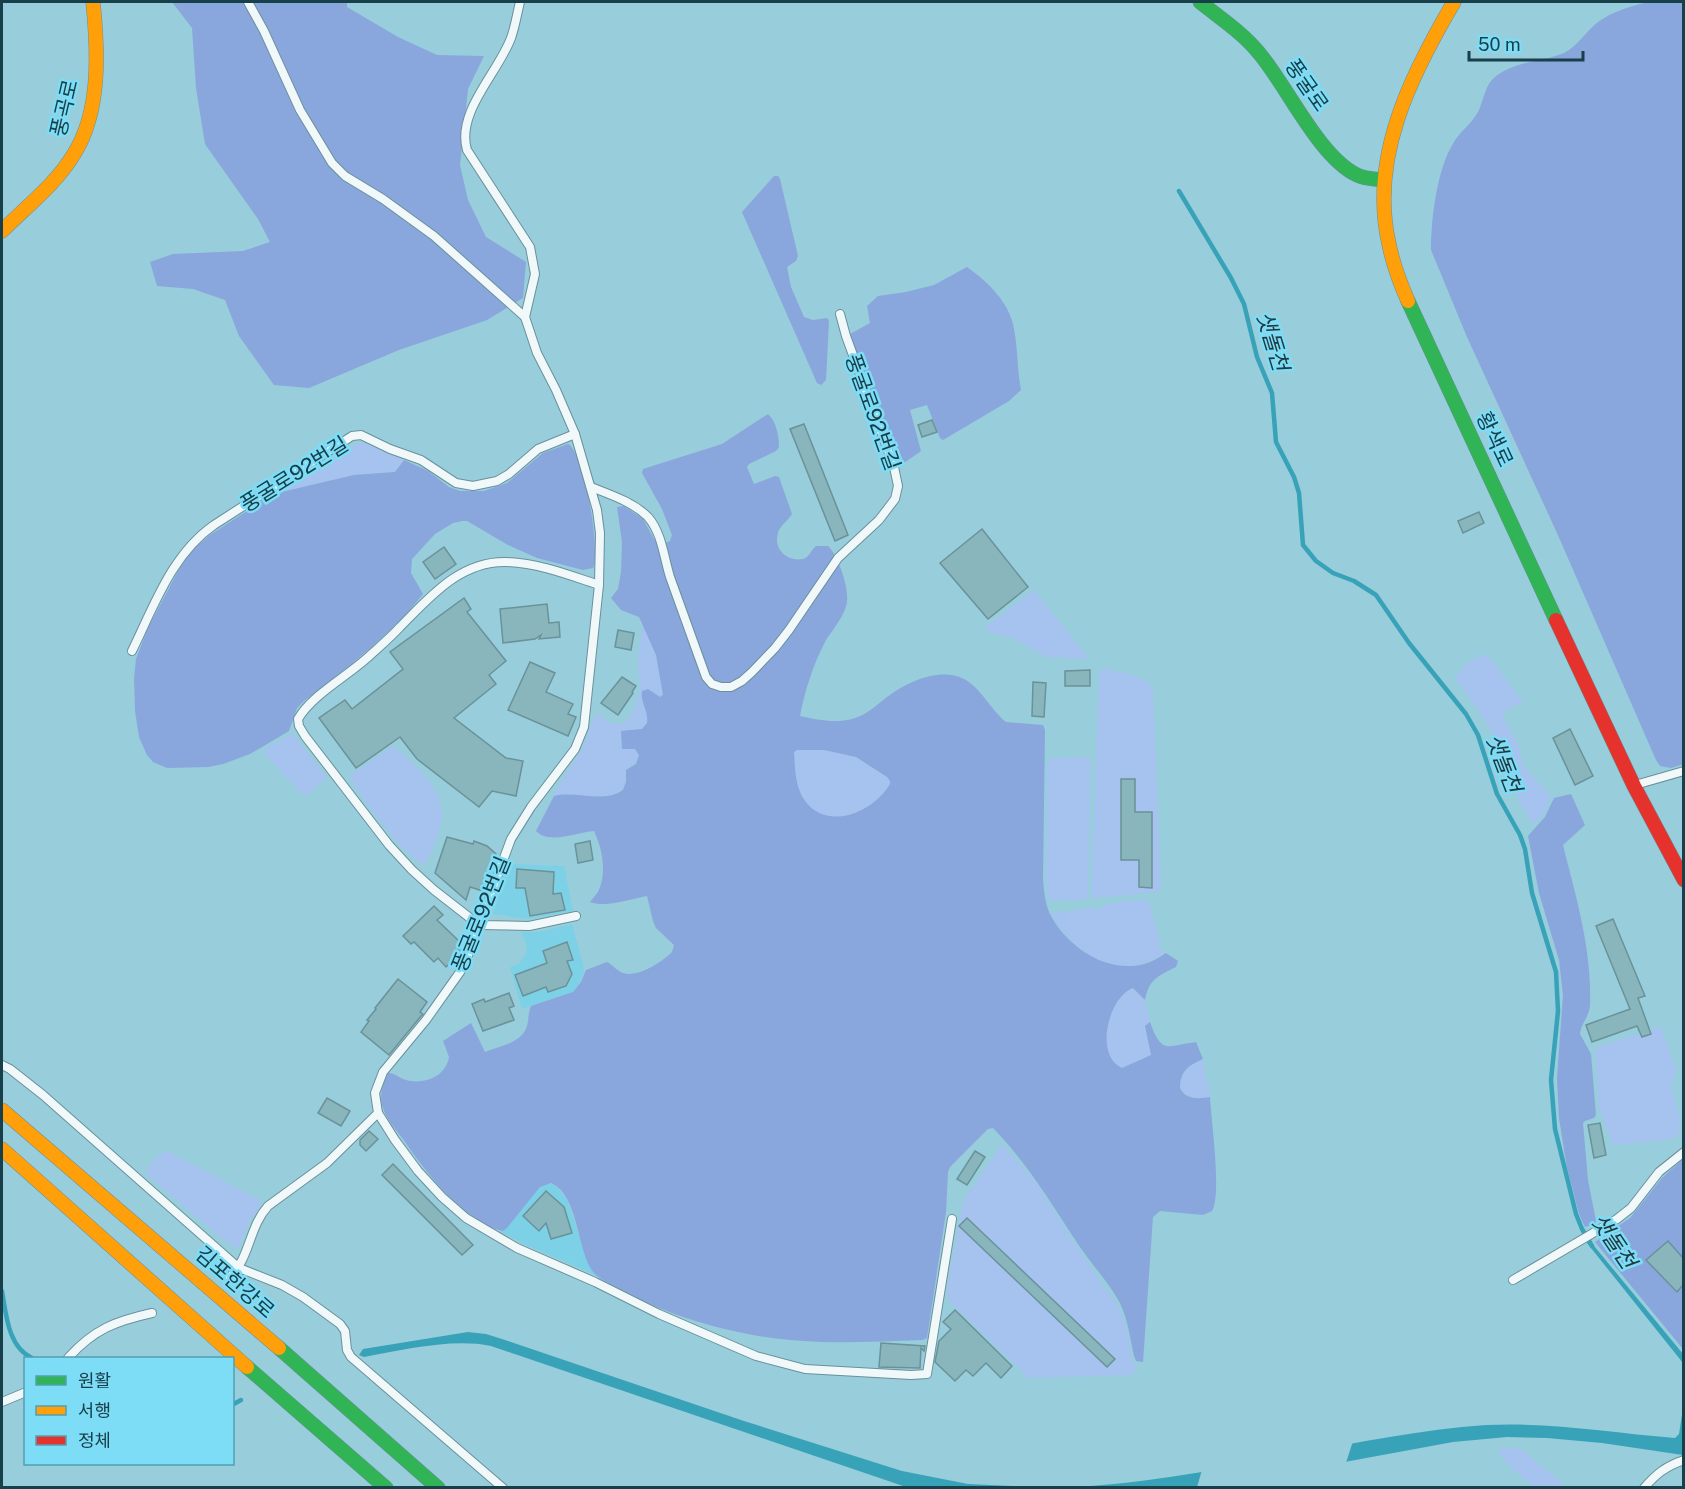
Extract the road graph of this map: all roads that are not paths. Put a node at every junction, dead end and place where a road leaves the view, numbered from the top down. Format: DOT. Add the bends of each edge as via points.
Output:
graph roads {
  1 [pos="93,2"];
  2 [pos="248,2"];
  3 [pos="520,2"];
  4 [pos="1200,2"];
  5 [pos="1454,2"];
  6 [pos="1384,180"];
  7 [pos="2,231"];
  8 [pos="840,314"];
  9 [pos="525,317"];
  10 [pos="575,434"];
  11 [pos="591,487"];
  12 [pos="599,585"];
  13 [pos="132,651"];
  14 [pos="1683,771"];
  15 [pos="1634,786"];
  16 [pos="1683,880"];
  17 [pos="576,916"];
  18 [pos="479,925"];
  19 [pos="2,1065"];
  20 [pos="2,1110"];
  21 [pos="378,1113"];
  22 [pos="2,1149"];
  23 [pos="1683,1152"];
  24 [pos="952,1219"];
  25 [pos="239,1268"];
  26 [pos="230,1277"];
  27 [pos="1513,1280"];
  28 [pos="152,1313"];
  29 [pos="70,1357"];
  30 [pos="24,1393"];
  31 [pos="2,1402"];
  32 [pos="1680,1462"];
  33 [pos="386,1488"];
  34 [pos="438,1488"];
  35 [pos="503,1488"];
  36 [pos="1644,1488"];
  1 -- 7 [label="main road, 풍곡로" via="93,89 82,138 67,163"];
  2 -- 9 [label="lane" via="300,110 332,163 345,176 425,229"];
  3 -- 9 [label="lane" via="511,38 472,107 464,133 467,150 530,248 535,274"];
  4 -- 6 [label="main road, 풍굴로" via="1260,54 1309,124 1346,168 1355,174"];
  5 -- 6 [label="main road, 황색로" via="1406,93 1391,139"];
  6 -- 15 [label="main road, 황색로" via="1388,242 1408,300"];
  8 -- 11 [label="lane, 풍굴로92번길" via="894,467 897,492 891,506 838,558 775,648 742,681 721,687 706,677 663,548 649,519 620,498"];
  9 -- 10 [label="lane, 풍굴로92번길" via="537,353"];
  10 -- 11 [label="lane, 풍굴로92번길"];
  10 -- 13 [label="lane, 풍굴로92번길" via="538,449 496,481 473,486 456,483 421,460 361,435 352,436 196,539 169,577"];
  11 -- 12 [label="lane, 풍굴로92번길" via="600,533"];
  12 -- 18 [label="lane, 풍굴로92번길" via="581,737 515,833"];
  12 -- 18 [label="lane" via="524,564 489,563 473,568 442,586 298,719 305,736 389,844 434,890"];
  14 -- 15 [label="lane"];
  15 -- 16 [label="main road, 황색로"];
  17 -- 18 [label="lane" via="529,926"];
  18 -- 21 [label="lane, 풍굴로92번길" via="451,986 383,1072 375,1093"];
  19 -- 25 [label="lane" via="43,1095"];
  20 -- 34 [label="main road, 김포한강로"];
  21 -- 24 [label="lane" via="427,1181 455,1209 483,1228 517,1248 659,1314 756,1356 795,1367 927,1374"];
  21 -- 25 [label="lane" via="327,1163 268,1206 253,1228"];
  22 -- 33 [label="main road"];
  23 -- 27 [label="lane" via="1659,1172 1625,1214"];
  25 -- 26 [label="lane"];
  25 -- 35 [label="lane" via="282,1285 340,1324 351,1357"];
  28 -- 29 [label="lane" via="112,1323 87,1339"];
  30 -- 31 [label="lane"];
  32 -- 36 [label="lane" via="1658,1472"];
}
